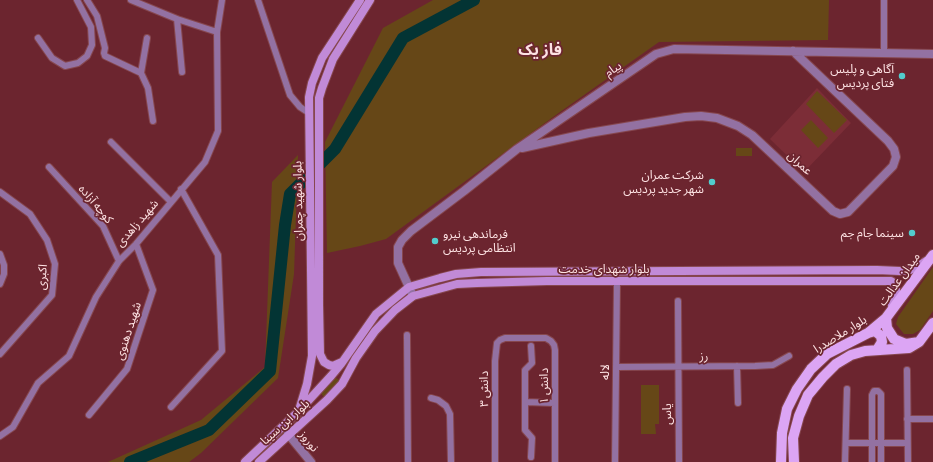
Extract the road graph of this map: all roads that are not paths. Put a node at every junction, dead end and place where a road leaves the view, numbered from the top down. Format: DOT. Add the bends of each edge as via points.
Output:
graph roads {
  1 [pos="77,0"];
  2 [pos="88,0"];
  3 [pos="130,0"];
  4 [pos="222,0"];
  5 [pos="258,0"];
  6 [pos="360,0"];
  7 [pos="370,0"];
  8 [pos="884,0"];
  9 [pos="177,19"];
  10 [pos="217,32"];
  11 [pos="38,38"];
  12 [pos="147,38"];
  13 [pos="793,51"];
  14 [pos="884,52"];
  15 [pos="933,54"];
  16 [pos="182,72"];
  17 [pos="141,73"];
  18 [pos="319,112"];
  19 [pos="309,113"];
  20 [pos="153,121"];
  21 [pos="111,142"];
  22 [pos="517,149"];
  23 [pos="49,167"];
  24 [pos="181,189"];
  25 [pos="0,192"];
  26 [pos="171,202"];
  27 [pos="136,244"];
  28 [pos="0,254"];
  29 [pos="932,256"];
  30 [pos="119,261"];
  31 [pos="617,282"];
  32 [pos="0,284"];
  33 [pos="409,287"];
  34 [pos="413,296"];
  35 [pos="678,301"];
  36 [pos="886,318"];
  37 [pos="933,323"];
  38 [pos="868,333"];
  39 [pos="407,335"];
  40 [pos="522,338"];
  41 [pos="919,342"];
  42 [pos="531,346"];
  43 [pos="877,350"];
  44 [pos="0,354"];
  45 [pos="789,356"];
  46 [pos="343,363"];
  47 [pos="329,365"];
  48 [pos="738,366"];
  49 [pos="616,367"];
  50 [pos="678,367"];
  51 [pos="310,369"];
  52 [pos="907,370"];
  53 [pos="348,372"];
  54 [pos="337,378"];
  55 [pos="846,389"];
  56 [pos="317,390"];
  57 [pos="431,398"];
  58 [pos="327,400"];
  59 [pos="525,402"];
  60 [pos="555,403"];
  61 [pos="738,403"];
  62 [pos="171,407"];
  63 [pos="297,413"];
  64 [pos="89,415"];
  65 [pos="908,419"];
  66 [pos="933,419"];
  67 [pos="288,434"];
  68 [pos="0,436"];
  69 [pos="846,443"];
  70 [pos="872,443"];
  71 [pos="881,443"];
  72 [pos="908,443"];
  73 [pos="532,457"];
  74 [pos="245,462"];
  75 [pos="259,462"];
  76 [pos="310,462"];
  77 [pos="408,462"];
  78 [pos="451,462"];
  79 [pos="495,462"];
  80 [pos="555,462"];
  81 [pos="615,462"];
  82 [pos="678,462"];
  83 [pos="781,462"];
  84 [pos="794,462"];
  85 [pos="845,462"];
  86 [pos="872,462"];
  87 [pos="881,462"];
  88 [pos="908,462"];
  1 -- 11 [label="street" via="91,27 92,45 88,56 78,63 65,66 52,58"];
  2 -- 17 [label="street" via="97,16 105,56"];
  3 -- 9 [label="street"];
  4 -- 10 [label="street, شهید زاهدی"];
  5 -- 19 [label="street" via="290,95"];
  6 -- 19 [label="main road, بلوار شهید چمران" via="316,69 309,97"];
  7 -- 18 [label="main road, بلوار شهید چمران" via="333,59 319,98"];
  8 -- 14 [label="street"];
  9 -- 10 [label="street"];
  9 -- 16 [label="street"];
  10 -- 24 [label="street, شهید زاهدی" via="218,131 205,162"];
  12 -- 17 [label="street"];
  13 -- 14 [label="street, پیام"];
  13 -- 22 [label="street, پیام" via="664,51 646,60"];
  13 -- 22 [label="street, عمران" via="894,149 896,157 893,166 848,212 840,214 833,211 752,135 717,118 685,117 589,133"];
  14 -- 15 [label="street, پیام"];
  17 -- 20 [label="street" via="148,88"];
  18 -- 19 [label="main road"];
  18 -- 47 [label="main road, بلوار شهید چمران" via="320,354"];
  19 -- 51 [label="main road, بلوار شهید چمران" via="312,349"];
  21 -- 26 [label="street"];
  22 -- 33 [label="street, پیام" via="402,240 398,247 398,263"];
  23 -- 30 [label="street, کوچه آزاده" via="103,226"];
  24 -- 26 [label="street, شهید زاهدی"];
  24 -- 62 [label="street" via="218,255 222,351"];
  25 -- 44 [label="street, اکبری" via="30,214 47,240 56,264 52,295"];
  26 -- 27 [label="street, شهید زاهدی"];
  27 -- 30 [label="street, شهید زاهدی"];
  27 -- 64 [label="street, شهید دهنوی" via="153,290 127,369"];
  28 -- 32 [label="street" via="4,274"];
  29 -- 33 [label="main road, بلوار شهدای خدمت" via="918,267 900,271 481,272 456,274"];
  29 -- 36 [label="main road, میدان عدالت"];
  30 -- 68 [label="street, شهید زاهدی" via="96,297 69,356 38,383 13,427"];
  31 -- 34 [label="main road, بلوار شهدای خدمت" via="457,284"];
  31 -- 36 [label="main road, بلوار شهدای خدمت" via="891,281 896,290 896,298"];
  31 -- 49 [label="street, لاله"];
  33 -- 34 [label="street, پیام"];
  33 -- 46 [label="main road, بلوار شهدای خدمت" via="376,314"];
  34 -- 53 [label="main road, بلوار شهدای خدمت" via="383,322 364,345"];
  35 -- 50 [label="street, یاس"];
  36 -- 38 [label="main road, بلوار ملاصدرا"];
  36 -- 41 [label="main road, میدان عدالت" via="887,328 894,340 906,344"];
  37 -- 41 [label="main road"];
  38 -- 43 [label="main road" via="875,331 880,336 882,342"];
  38 -- 83 [label="main road, بلوار ملاصدرا" via="827,354 811,369 797,389 787,409 782,433"];
  39 -- 77 [label="street"];
  40 -- 60 [label="street, دانش ۱" via="546,338 554,345"];
  40 -- 79 [label="street, دانش ۳" via="505,338 497,343"];
  41 -- 43 [label="main road, بلوار ملاصدرا" via="909,348"];
  42 -- 59 [label="street" via="532,363 525,370"];
  43 -- 84 [label="main road, بلوار ملاصدرا" via="851,355 836,364 808,395 799,416 794,438"];
  45 -- 48 [label="street, رز" via="773,365"];
  46 -- 47 [label="main road"];
  46 -- 53 [label="main road" via="340,373"];
  46 -- 54 [label="main road, بلوار شهدای خدمت"];
  47 -- 54 [label="main road, بلوار شهید چمران"];
  48 -- 50 [label="street, رز"];
  48 -- 61 [label="street"];
  49 -- 50 [label="street, رز"];
  49 -- 81 [label="street, لاله"];
  50 -- 82 [label="street, یاس"];
  51 -- 56 [label="main road"];
  51 -- 63 [label="main road, بلوار شهید چمران"];
  52 -- 65 [label="street"];
  53 -- 54 [label="main road, بلوار شهدای خدمت"];
  54 -- 56 [label="main road, بلوار ابن سینا"];
  54 -- 58 [label="main road, بلوار شهدای خدمت"];
  55 -- 69 [label="street"];
  56 -- 58 [label="main road" via="321,397"];
  56 -- 63 [label="main road, بلوار ابن سینا"];
  57 -- 78 [label="street" via="446,406 450,414"];
  58 -- 67 [label="main road, بلوار ابن سینا"];
  59 -- 60 [label="street"];
  59 -- 73 [label="street" via="525,430 532,438"];
  60 -- 80 [label="street, دانش ۱"];
  63 -- 74 [label="main road, بلوار ابن سینا"];
  65 -- 66 [label="street"];
  65 -- 72 [label="street"];
  67 -- 75 [label="main road, بلوار ابن سینا"];
  67 -- 76 [label="street, نوروز"];
  69 -- 70 [label="street"];
  69 -- 85 [label="street"];
  70 -- 71 [label="street"];
  70 -- 71 [label="street" via="872,395 874,391 878,391 881,394"];
  70 -- 86 [label="street"];
  71 -- 72 [label="street"];
  71 -- 87 [label="street"];
  72 -- 88 [label="street"];
}
